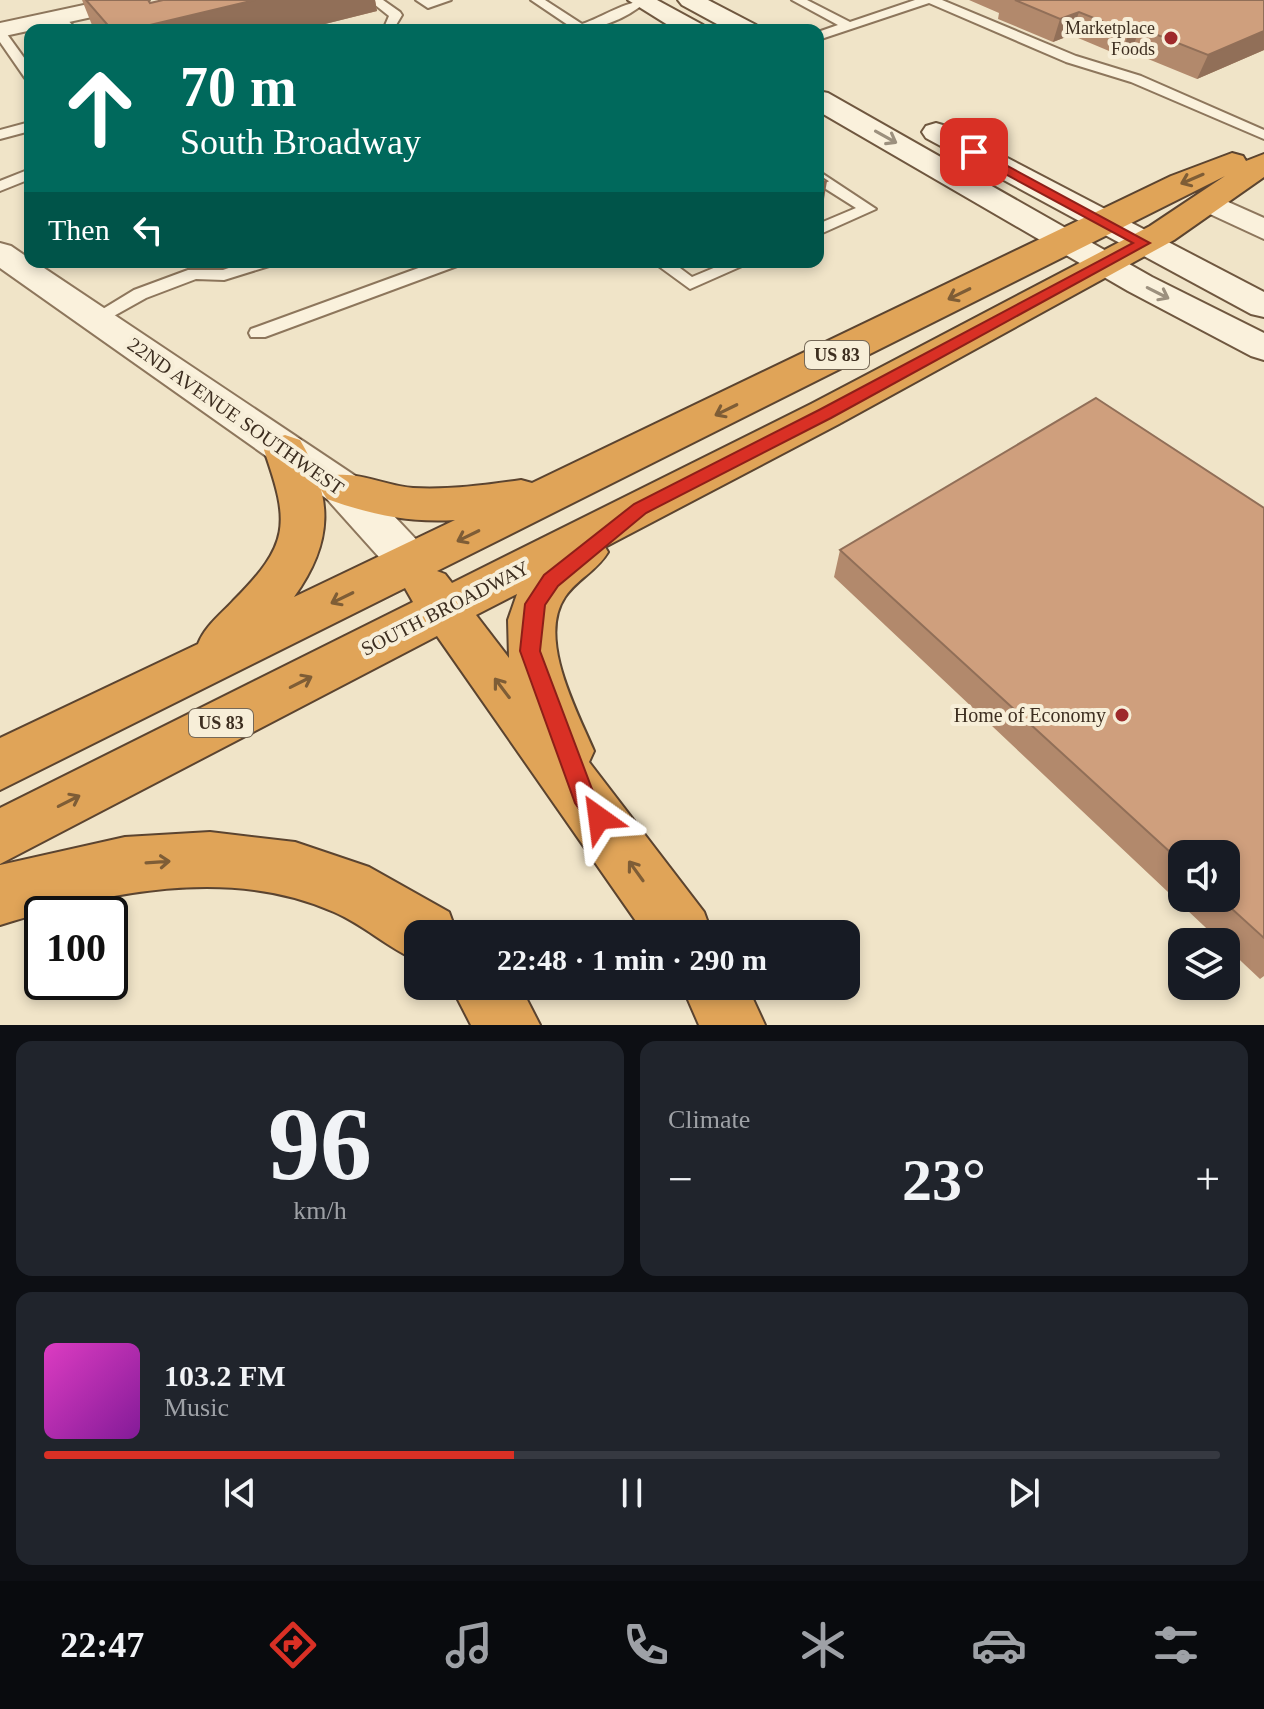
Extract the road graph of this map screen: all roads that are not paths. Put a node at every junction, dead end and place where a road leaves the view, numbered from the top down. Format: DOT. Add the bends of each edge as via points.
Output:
graph roads {
  1 [pos="138,0"];
  2 [pos="375,0"];
  3 [pos="422,0"];
  4 [pos="445,0"];
  5 [pos="537,0"];
  6 [pos="642,0"];
  7 [pos="690,0"];
  8 [pos="827,0"];
  9 [pos="929,0"];
  10 [pos="804,3"];
  11 [pos="953,9"];
  12 [pos="1001,17"];
  13 [pos="66,24"];
  14 [pos="390,24"];
  15 [pos="573,24"];
  16 [pos="595,24"];
  17 [pos="684,24"];
  18 [pos="736,24"];
  19 [pos="849,26"];
  20 [pos="24,29"];
  21 [pos="0,32"];
  22 [pos="824,34"];
  23 [pos="1057,41"];
  24 [pos="1071,59"];
  25 [pos="24,66"];
  26 [pos="824,71"];
  27 [pos="872,98"];
  28 [pos="824,102"];
  29 [pos="913,120"];
  30 [pos="24,128"];
  31 [pos="0,135"];
  32 [pos="1264,135"];
  33 [pos="1264,149"];
  34 [pos="1264,163"];
  35 [pos="24,176"];
  36 [pos="824,181"];
  37 [pos="0,186"];
  38 [pos="1208,202"];
  39 [pos="868,209"];
  40 [pos="824,216"];
  41 [pos="1104,222"];
  42 [pos="824,227"];
  43 [pos="1264,230"];
  44 [pos="1066,241"];
  45 [pos="1143,243"];
  46 [pos="0,253"];
  47 [pos="1105,263"];
  48 [pos="245,268"];
  49 [pos="435,268"];
  50 [pos="669,268"];
  51 [pos="729,268"];
  52 [pos="1264,306"];
  53 [pos="97,318"];
  54 [pos="258,333"];
  55 [pos="1264,348"];
  56 [pos="285,450"];
  57 [pos="342,488"];
  58 [pos="563,490"];
  59 [pos="640,508"];
  60 [pos="412,564"];
  61 [pos="443,609"];
  62 [pos="193,671"];
  63 [pos="106,713"];
  64 [pos="0,740"];
  65 [pos="0,765"];
  66 [pos="583,795"];
  67 [pos="0,837"];
  68 [pos="0,895"];
  69 [pos="406,920"];
  70 [pos="672,920"];
  71 [pos="491,1000"];
  72 [pos="720,1000"];
  73 [pos="508,1025"];
  74 [pos="733,1025"];
  1 -- 13 [label="street"];
  2 -- 14 [label="lane" via="396,15"];
  3 -- 4 [label="lane"];
  5 -- 15 [label="lane"];
  6 -- 16 [label="lane"];
  6 -- 17 [label="street"];
  7 -- 18 [label="street"];
  8 -- 10 [label="lane"];
  9 -- 11 [label="lane"];
  9 -- 19 [label="lane"];
  10 -- 19 [label="lane"];
  11 -- 12 [label="lane"];
  11 -- 24 [label="lane"];
  19 -- 22 [label="lane"];
  20 -- 21 [label="street"];
  21 -- 25 [label="lane"];
  23 -- 24 [label="lane"];
  24 -- 32 [label="lane" via="1136,79"];
  26 -- 27 [label="street"];
  28 -- 44 [label="street, one-way"];
  29 -- 41 [label="street"];
  30 -- 31 [label="lane"];
  33 -- 41 [label="highway, US 83, one-way"];
  34 -- 38 [label="highway, SOUTH BROADWAY / US 83"];
  35 -- 37 [label="lane"];
  36 -- 39 [label="lane"];
  38 -- 43 [label="street"];
  38 -- 45 [label="highway, SOUTH BROADWAY / US 83"];
  39 -- 40 [label="lane"];
  39 -- 42 [label="lane"];
  41 -- 44 [label="highway, US 83"];
  41 -- 45 [label="street"];
  44 -- 47 [label="street"];
  44 -- 58 [label="highway, US 83, one-way"];
  45 -- 47 [label="highway, SOUTH BROADWAY / US 83"];
  45 -- 52 [label="street"];
  46 -- 53 [label="street, 22ND AVENUE SOUTHWEST"];
  47 -- 55 [label="street, one-way"];
  47 -- 59 [label="highway, SOUTH BROADWAY / US 83"];
  48 -- 53 [label="lane" via="224,275 194,274 140,294"];
  49 -- 54 [label="lane"];
  50 -- 51 [label="lane" via="690,284"];
  53 -- 56 [label="street, 22ND AVENUE SOUTHWEST"];
  56 -- 57 [label="street, 22ND AVENUE SOUTHWEST"];
  56 -- 62 [label="highway" via="302,495 304,530 264,603"];
  57 -- 58 [label="highway" via="379,502 454,506"];
  57 -- 60 [label="street, 22ND AVENUE SOUTHWEST"];
  58 -- 60 [label="highway, US 83, one-way"];
  59 -- 61 [label="highway, SOUTH BROADWAY / US 83"];
  59 -- 66 [label="highway" via="551,580 535,604 530,651"];
  60 -- 61 [label="highway, 22ND AVENUE SOUTHWEST"];
  60 -- 62 [label="highway, US 83, one-way"];
  66 -- 61 [label="highway, 22ND AVENUE SOUTHWEST, one-way"];
  67 -- 61 [label="highway, SOUTH BROADWAY / US 83, one-way"];
  62 -- 63 [label="highway, US 83"];
  63 -- 64 [label="highway"];
  63 -- 65 [label="highway, US 83"];
  70 -- 66 [label="highway, one-way"];
  68 -- 69 [label="highway, one-way" via="50,879 132,864 199,859 278,866 337,883"];
  71 -- 73 [label="highway"];
  72 -- 74 [label="highway"];
}
